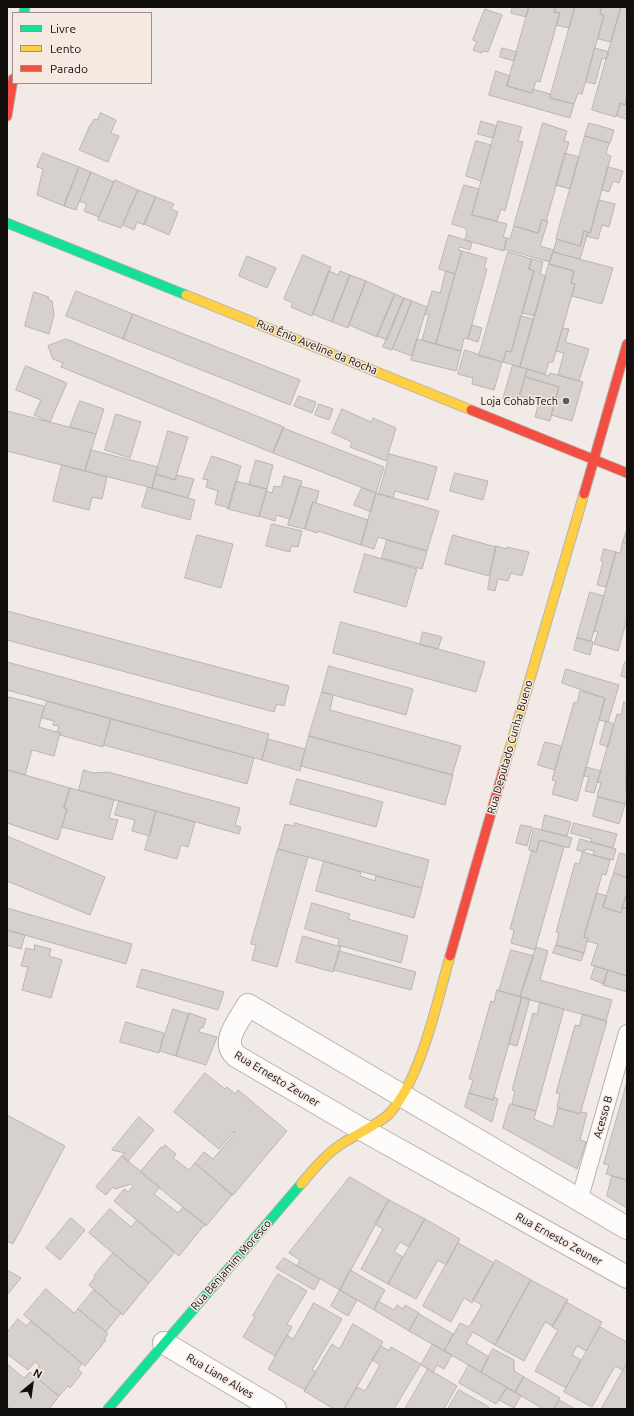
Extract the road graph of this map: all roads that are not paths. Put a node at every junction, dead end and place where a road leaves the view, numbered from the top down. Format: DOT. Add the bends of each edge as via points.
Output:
graph roads {
  1 [pos="12,84"];
  2 [pos="7,116"];
  3 [pos="7,222"];
  4 [pos="627,344"];
  5 [pos="594,458"];
  6 [pos="627,473"];
  7 [pos="627,1033"];
  8 [pos="402,1096"];
  9 [pos="363,1130"];
  10 [pos="579,1201"];
  11 [pos="627,1228"];
  12 [pos="627,1277"];
  13 [pos="164,1343"];
  14 [pos="108,1409"];
  15 [pos="275,1409"];
  1 -- 2 [label="street"];
  3 -- 5 [label="street, Rua Ênio Aveline da Rocha"];
  4 -- 5 [label="street, Rua Deputado Cunha Bueno"];
  5 -- 6 [label="street, Rua Ênio Aveline da Rocha"];
  5 -- 8 [label="street, Rua Deputado Cunha Bueno" via="423,1050"];
  7 -- 10 [label="lane, Acesso B"];
  8 -- 9 [label="street, Rua Deputado Cunha Bueno" via="388,1115"];
  8 -- 9 [label="street, Rua Ernesto Zeuner" via="248,1005 230,1035 230,1050 236,1056"];
  8 -- 10 [label="street, Rua Ernesto Zeuner"];
  9 -- 12 [label="street, Rua Ernesto Zeuner"];
  9 -- 13 [label="street, Rua Benjamim Moresco" via="321,1161"];
  10 -- 11 [label="street, Rua Ernesto Zeuner"];
  13 -- 14 [label="street, Rua Benjamim Moresco"];
  13 -- 15 [label="street, Rua Liane Alves"];
}
